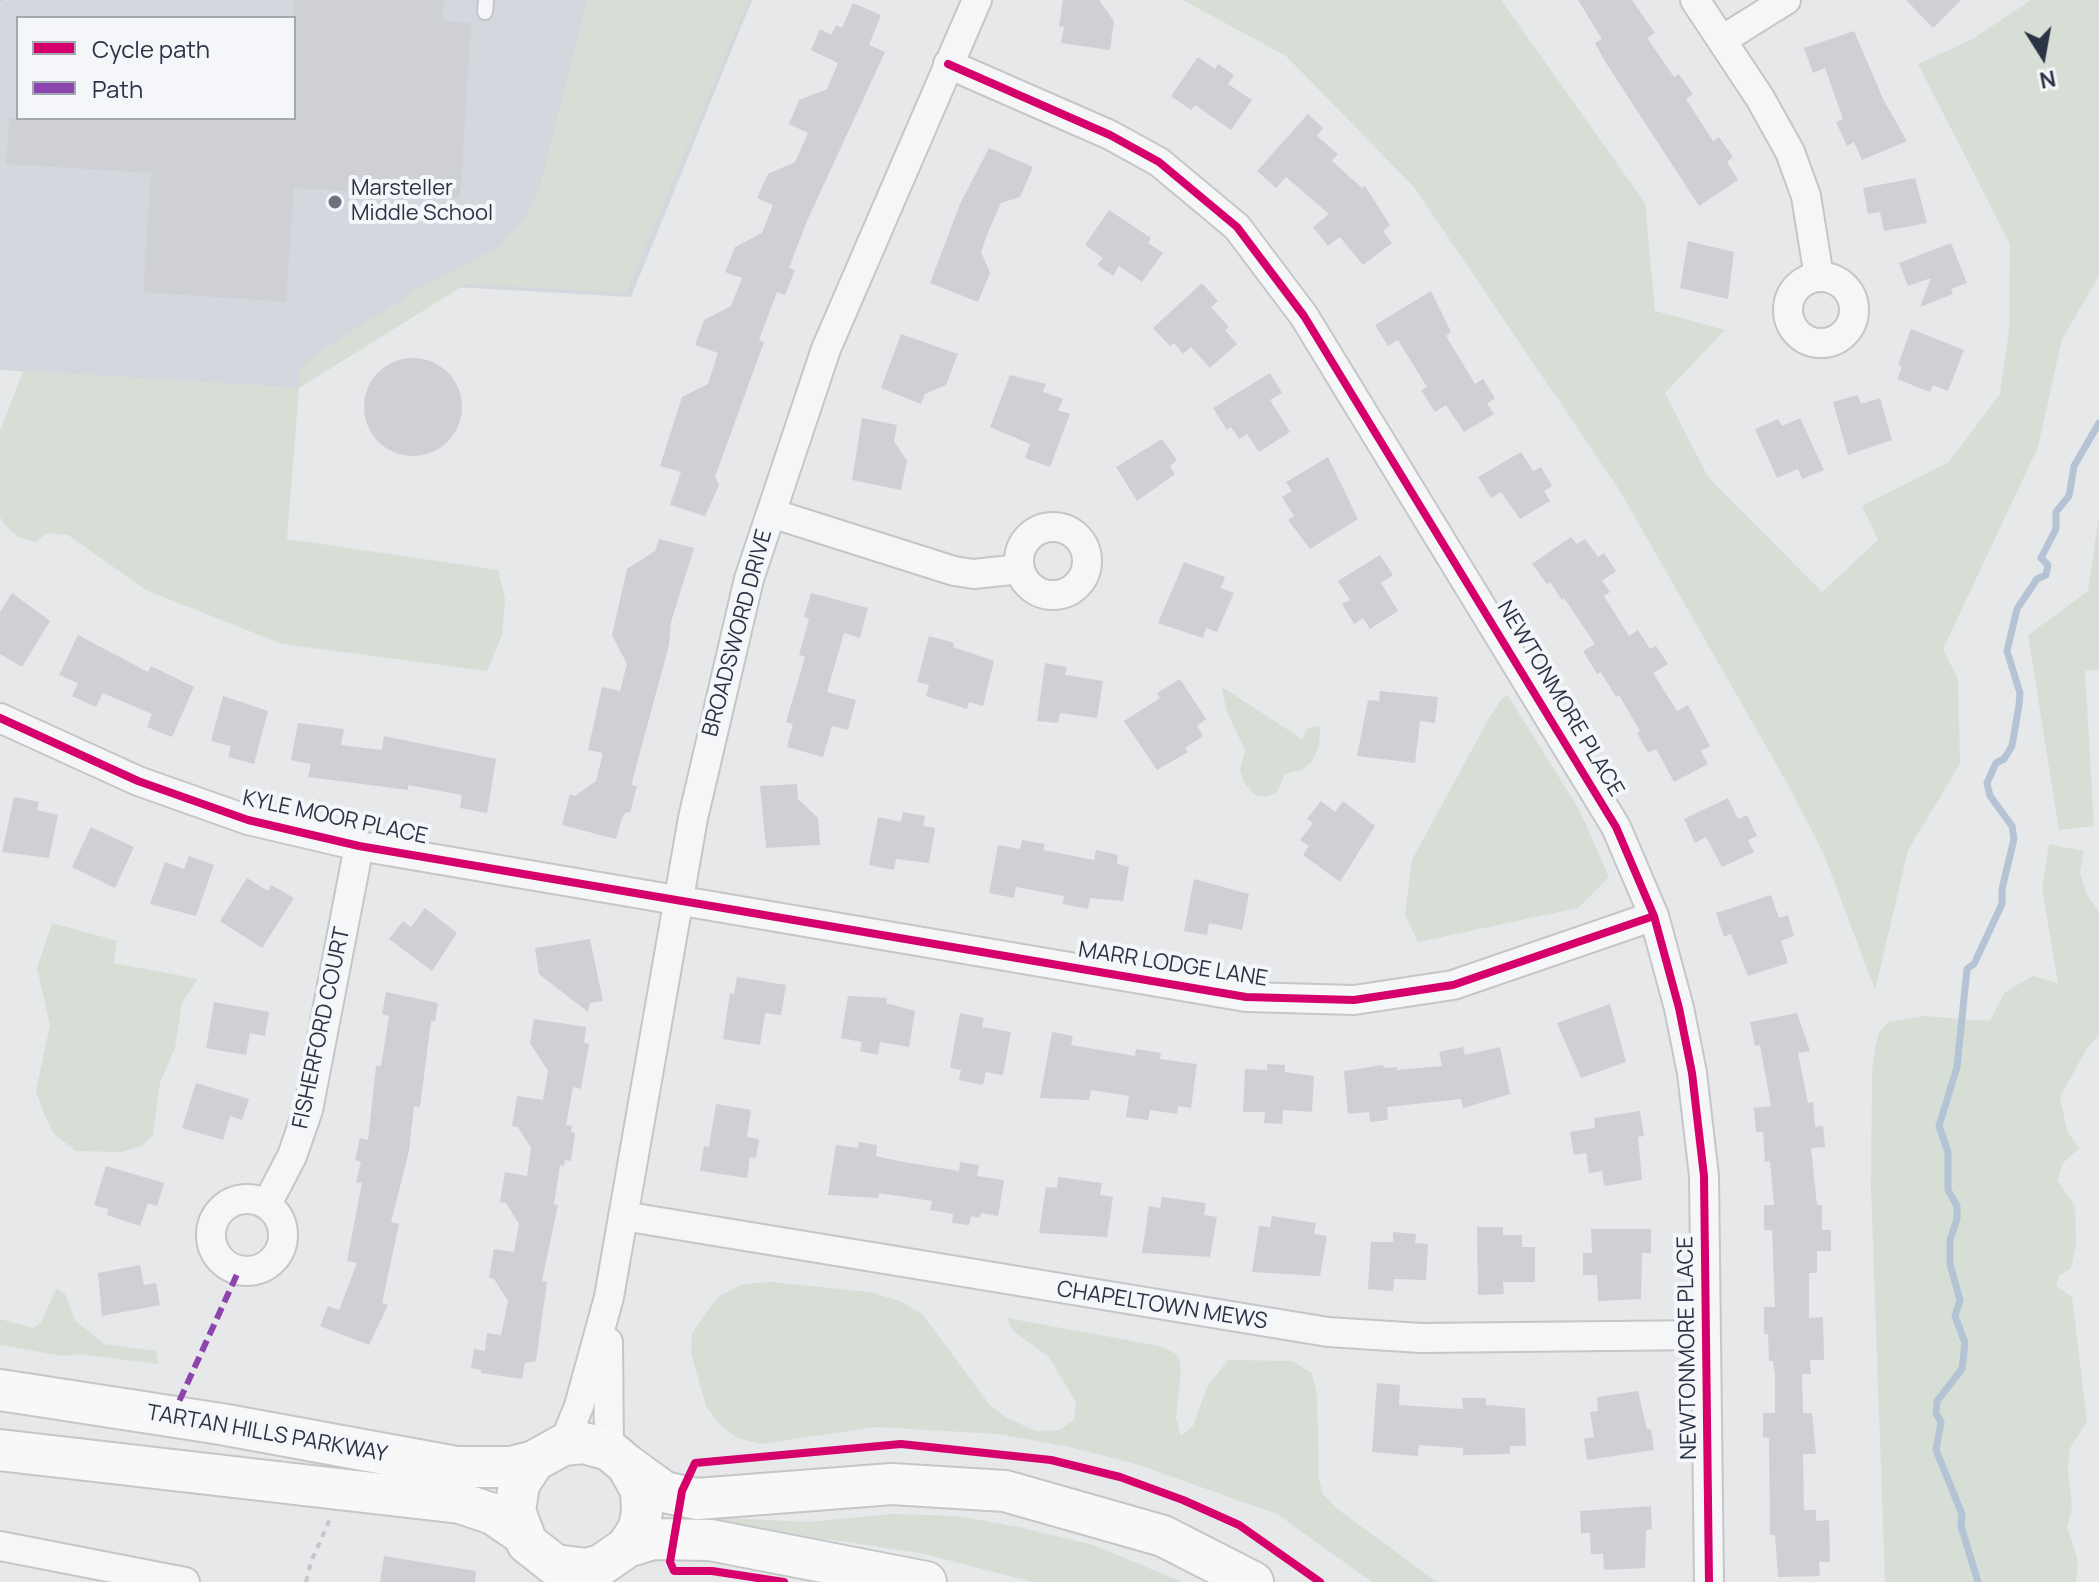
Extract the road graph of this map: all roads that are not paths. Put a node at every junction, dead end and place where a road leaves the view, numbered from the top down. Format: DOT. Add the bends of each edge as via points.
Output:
graph roads {
  1 [pos="977,0"];
  2 [pos="1695,0"];
  3 [pos="1786,0"];
  4 [pos="1722,40"];
  5 [pos="948,64"];
  6 [pos="1819,277"];
  7 [pos="771,513"];
  8 [pos="1020,569"];
  9 [pos="0,718"];
  10 [pos="359,846"];
  11 [pos="678,899"];
  12 [pos="1654,916"];
  13 [pos="267,1204"];
  14 [pos="623,1216"];
  15 [pos="609,1297"];
  16 [pos="1706,1335"];
  17 [pos="0,1390"];
  18 [pos="0,1450"];
  19 [pos="548,1453"];
  20 [pos="618,1458"];
  21 [pos="524,1538"];
  22 [pos="0,1546"];
  23 [pos="627,1547"];
  24 [pos="585,1575"];
  25 [pos="185,1582"];
  26 [pos="537,1582"];
  27 [pos="926,1582"];
  28 [pos="1253,1582"];
  29 [pos="1709,1582"];
  1 -- 5 [label="street, BROADSWORD DRIVE"];
  2 -- 4 [label="street"];
  3 -- 4 [label="street"];
  4 -- 6 [label="street" via="1799,172"];
  5 -- 7 [label="street, BROADSWORD DRIVE" via="826,349"];
  5 -- 12 [label="street, NEWTONMORE PLACE" via="1159,162 1255,249 1304,316 1593,785"];
  7 -- 8 [label="street" via="954,571"];
  7 -- 11 [label="street, BROADSWORD DRIVE" via="725,670"];
  9 -- 10 [label="street, KYLE MOOR PLACE" via="138,781 234,816"];
  10 -- 11 [label="street, KYLE MOOR PLACE"];
  10 -- 13 [label="street, FISHERFORD COURT" via="308,1110"];
  11 -- 12 [label="street, MARR LODGE LANE" via="1246,997 1296,1001 1354,1000 1453,985"];
  11 -- 14 [label="street, BROADSWORD DRIVE"];
  12 -- 16 [label="street, NEWTONMORE PLACE" via="1692,1073 1704,1176"];
  14 -- 15 [label="street, BROADSWORD DRIVE"];
  14 -- 16 [label="street, CHAPELTOWN MEWS" via="1328,1332 1421,1338"];
  15 -- 19 [label="street, BROADSWORD DRIVE" via="579,1406"];
  15 -- 20 [label="street, BROADSWORD DRIVE" via="606,1409"];
  16 -- 29 [label="street, NEWTONMORE PLACE"];
  17 -- 19 [label="street, TARTAN HILLS PARKWAY" via="456,1467 511,1467"];
  18 -- 21 [label="street, TARTAN HILLS PARKWAY" via="460,1503 493,1514"];
  19 -- 20 [label="street, TARTAN HILLS PARKWAY" via="584,1443"];
  19 -- 21 [label="street" via="525,1472 516,1498"];
  20 -- 23 [label="street" via="641,1490 639,1528"];
  20 -- 28 [label="street, TARTAN HILLS PARKWAY" via="664,1492 697,1499 892,1484 1005,1491 1163,1536"];
  21 -- 24 [label="street, TARTAN HILLS PARKWAY" via="555,1565"];
  21 -- 26 [label="street"];
  22 -- 25 [label="street"];
  23 -- 24 [label="street, TARTAN HILLS PARKWAY"];
  23 -- 27 [label="street, TARTAN HILLS PARKWAY" via="653,1539 710,1540"];
}
